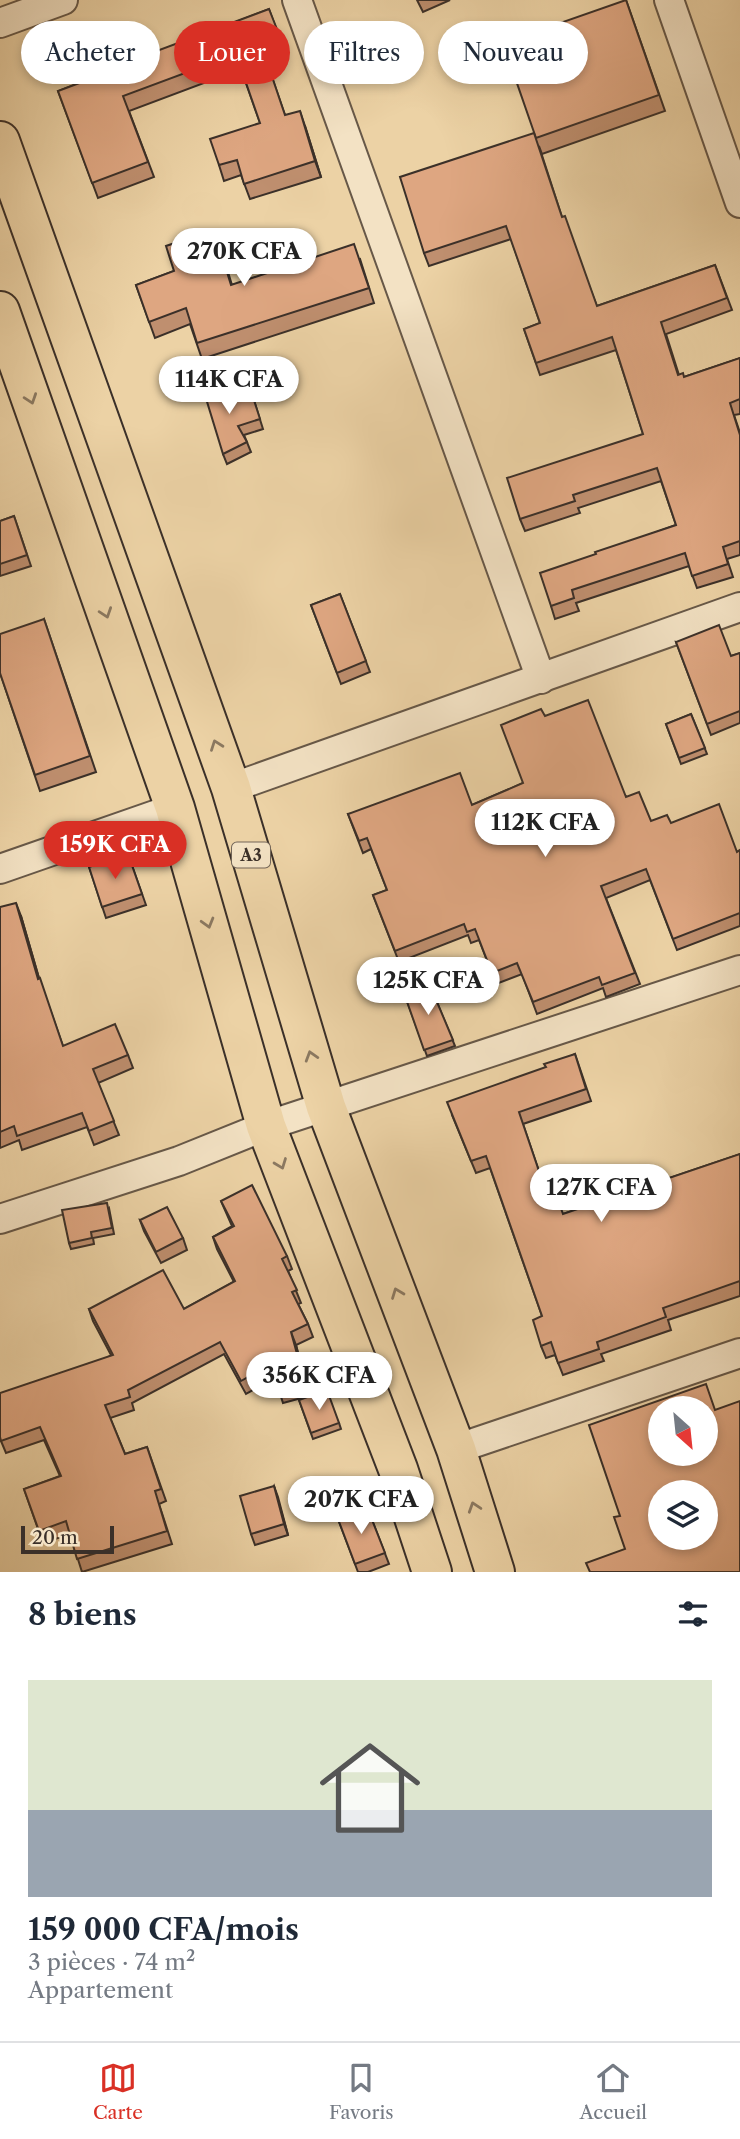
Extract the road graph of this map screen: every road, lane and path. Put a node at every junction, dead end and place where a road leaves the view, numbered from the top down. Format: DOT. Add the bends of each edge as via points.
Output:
graph roads {
  1 [pos="64,0"];
  2 [pos="297,0"];
  3 [pos="669,0"];
  4 [pos="0,23"];
  5 [pos="0,141"];
  6 [pos="740,203"];
  7 [pos="0,311"];
  8 [pos="740,607"];
  9 [pos="541,679"];
  10 [pos="231,788"];
  11 [pos="175,807"];
  12 [pos="0,869"];
  13 [pos="740,970"];
  14 [pos="326,1107"];
  15 [pos="266,1126"];
  16 [pos="0,1219"];
  17 [pos="740,1353"];
  18 [pos="456,1449"];
  19 [pos="432,1572"];
  20 [pos="495,1572"];
  1 -- 4 [label="street"];
  2 -- 9 [label="street"];
  3 -- 6 [label="street"];
  10 -- 5 [label="highway, A3, one-way"];
  7 -- 11 [label="highway, one-way"];
  8 -- 9 [label="street"];
  9 -- 10 [label="street"];
  14 -- 10 [label="highway, A3, one-way"];
  11 -- 12 [label="street"];
  11 -- 15 [label="highway, one-way"];
  13 -- 14 [label="street"];
  14 -- 15 [label="street"];
  18 -- 14 [label="highway, A3, one-way"];
  15 -- 16 [label="street" via="178,1161"];
  15 -- 19 [label="highway, one-way" via="398,1469"];
  17 -- 18 [label="street"];
  20 -- 18 [label="highway, A3, one-way"];
}
